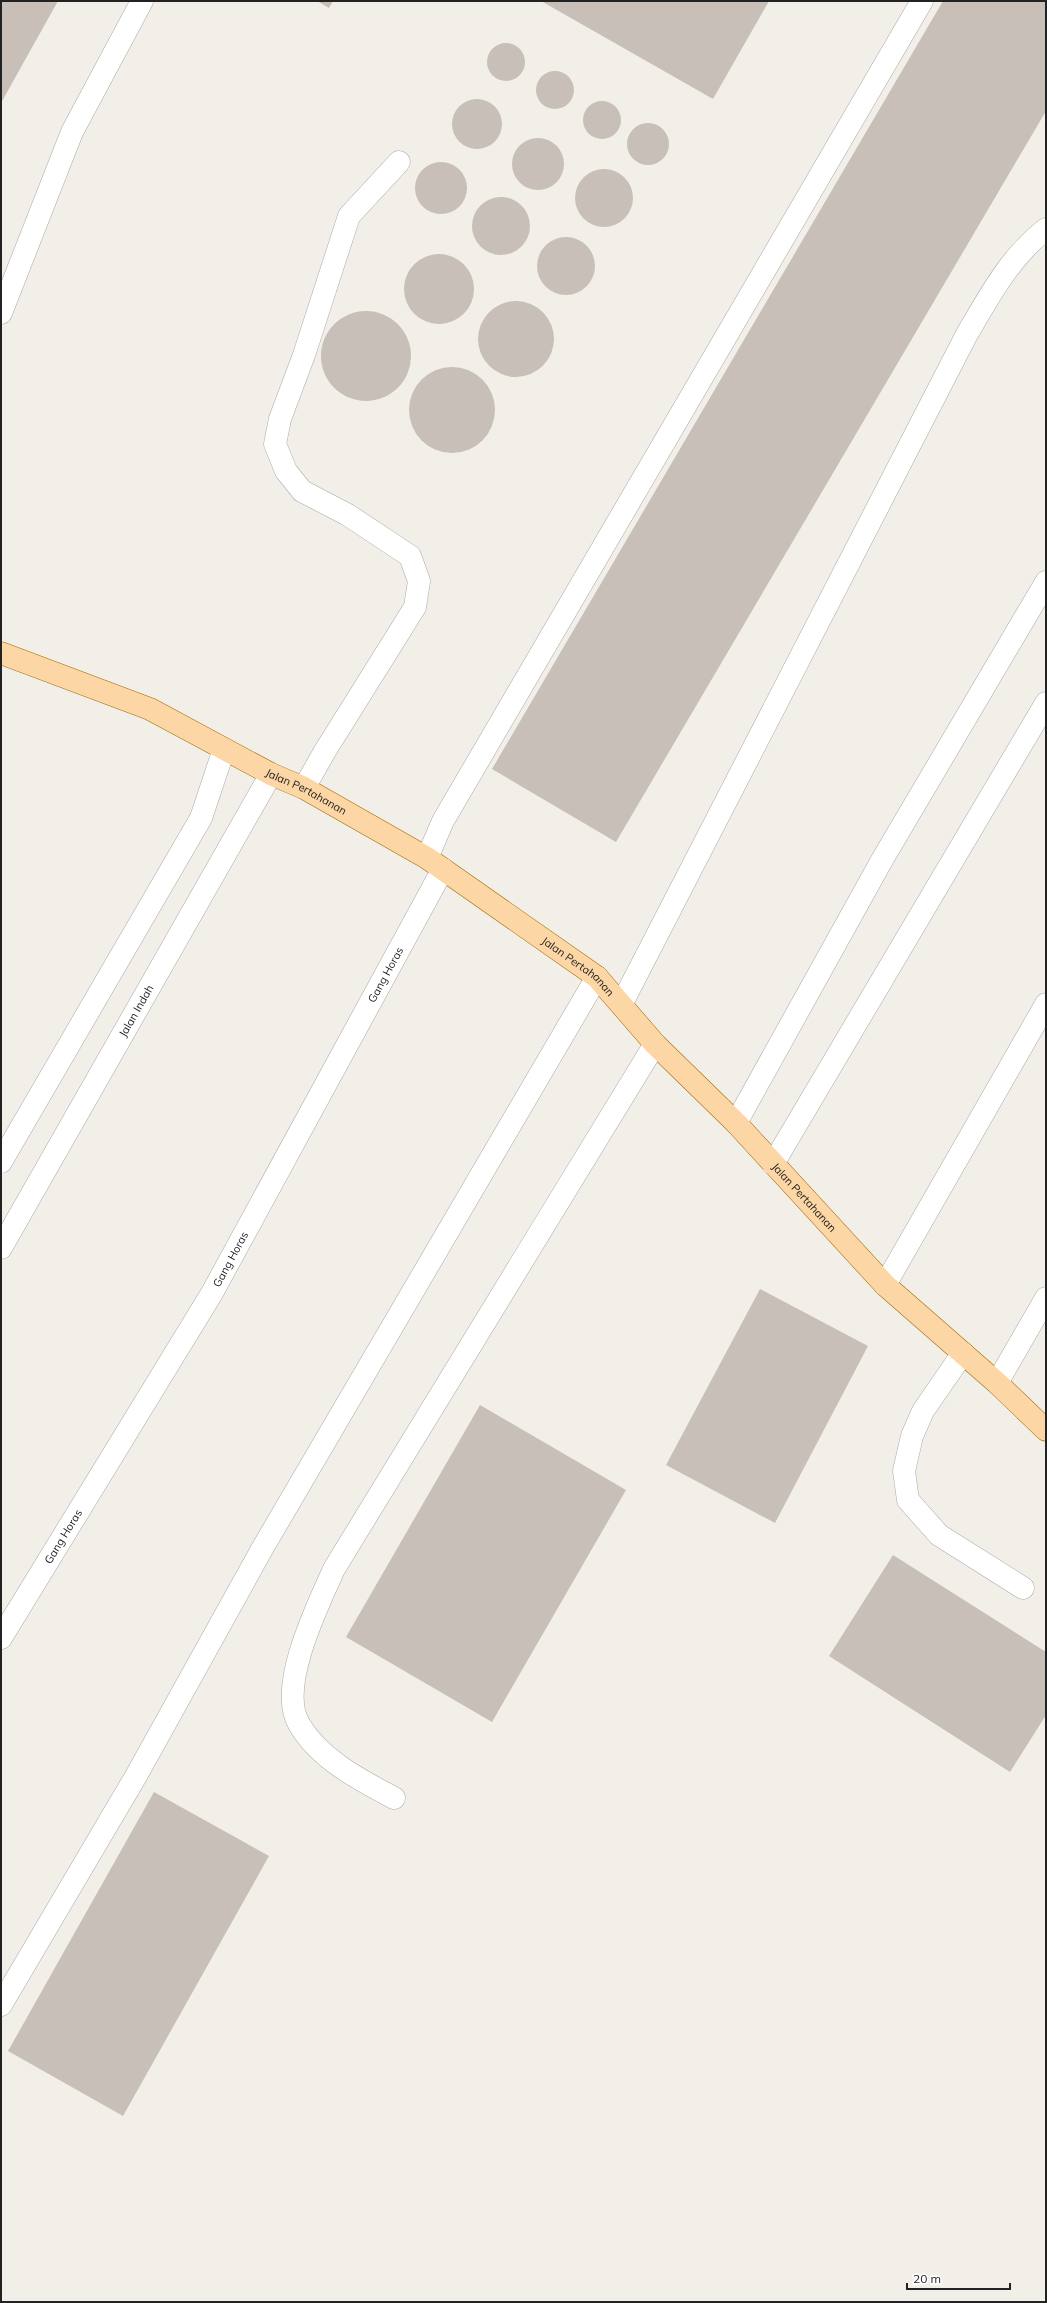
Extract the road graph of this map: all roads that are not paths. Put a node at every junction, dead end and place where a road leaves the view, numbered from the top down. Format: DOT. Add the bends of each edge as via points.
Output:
graph roads {
  1 [pos="142,1"];
  2 [pos="922,1"];
  3 [pos="399,162"];
  4 [pos="1046,229"];
  5 [pos="1,313"];
  6 [pos="1046,582"];
  7 [pos="1,653"];
  8 [pos="1046,703"];
  9 [pos="224,749"];
  10 [pos="271,774"];
  11 [pos="304,788"];
  12 [pos="435,864"];
  13 [pos="597,977"];
  14 [pos="622,1003"];
  15 [pos="1046,1004"];
  16 [pos="655,1044"];
  17 [pos="736,1123"];
  18 [pos="1,1162"];
  19 [pos="773,1164"];
  20 [pos="1,1248"];
  21 [pos="885,1285"];
  22 [pos="1046,1298"];
  23 [pos="963,1353"];
  24 [pos="997,1382"];
  25 [pos="1046,1430"];
  26 [pos="1023,1588"];
  27 [pos="1,1638"];
  28 [pos="394,1798"];
  29 [pos="1,2005"];
  1 -- 5 [label="street" via="72,132"];
  2 -- 12 [label="street, Gang Horas" via="451,808"];
  3 -- 11 [label="street" via="349,216 304,356 280,419 275,444 286,471 302,491 348,515 410,556 419,581 415,607"];
  4 -- 14 [label="street" via="1025,247 1001,277 967,334"];
  6 -- 17 [label="street" via="882,860"];
  7 -- 9 [label="main road, Jalan Pertahanan" via="150,709"];
  8 -- 19 [label="street"];
  9 -- 10 [label="main road, Jalan Pertahanan"];
  9 -- 18 [label="street" via="201,818"];
  10 -- 11 [label="main road, Jalan Pertahanan"];
  10 -- 20 [label="street, Jalan Indah"];
  11 -- 12 [label="main road, Jalan Pertahanan"];
  12 -- 13 [label="main road, Jalan Pertahanan"];
  12 -- 27 [label="street, Gang Horas" via="212,1293"];
  13 -- 14 [label="main road, Jalan Pertahanan"];
  13 -- 29 [label="street" via="262,1549 136,1776"];
  14 -- 16 [label="main road, Jalan Pertahanan"];
  15 -- 21 [label="street"];
  16 -- 17 [label="main road, Jalan Pertahanan"];
  16 -- 28 [label="street" via="334,1569 303,1639 292,1694 298,1724 328,1759"];
  17 -- 19 [label="main road, Jalan Pertahanan"];
  19 -- 21 [label="main road, Jalan Pertahanan"];
  21 -- 23 [label="main road, Jalan Pertahanan"];
  22 -- 24 [label="street"];
  23 -- 24 [label="main road, Jalan Pertahanan"];
  23 -- 26 [label="street" via="923,1411 912,1436 904,1471 908,1500 939,1534"];
  24 -- 25 [label="main road, Jalan Pertahanan"];
}
